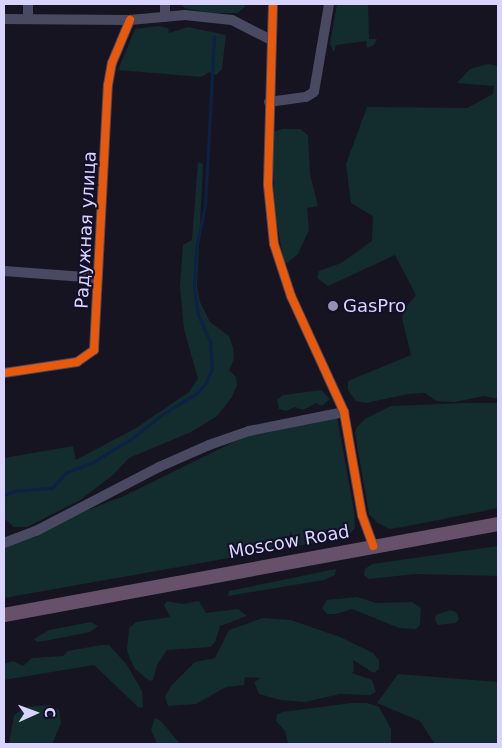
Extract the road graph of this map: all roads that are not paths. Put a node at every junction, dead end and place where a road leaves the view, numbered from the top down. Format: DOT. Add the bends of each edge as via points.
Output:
graph roads {
  1 [pos="28,4"];
  2 [pos="165,4"];
  3 [pos="273,4"];
  4 [pos="329,4"];
  5 [pos="165,17"];
  6 [pos="28,18"];
  7 [pos="4,19"];
  8 [pos="130,20"];
  9 [pos="271,40"];
  10 [pos="269,102"];
  11 [pos="4,271"];
  12 [pos="98,278"];
  13 [pos="4,374"];
  14 [pos="344,412"];
  15 [pos="498,524"];
  16 [pos="4,543"];
  17 [pos="373,546"];
  18 [pos="4,614"];
  1 -- 6 [label="street"];
  2 -- 5 [label="street"];
  3 -- 9 [label="street"];
  4 -- 10 [label="street" via="314,92 306,98"];
  5 -- 8 [label="street"];
  5 -- 9 [label="street" via="185,15 232,20"];
  6 -- 7 [label="street"];
  6 -- 8 [label="street"];
  8 -- 12 [label="street, Радужная улица" via="112,63 108,86"];
  9 -- 10 [label="street"];
  10 -- 14 [label="street" via="268,186 274,244 291,296"];
  11 -- 12 [label="street"];
  12 -- 13 [label="street, Радужная улица" via="94,350 77,362"];
  14 -- 16 [label="street" via="250,431 209,445 159,467 36,531"];
  14 -- 17 [label="street" via="362,515"];
  15 -- 17 [label="highway, Moscow Road"];
  17 -- 18 [label="highway, Moscow Road"];
}
